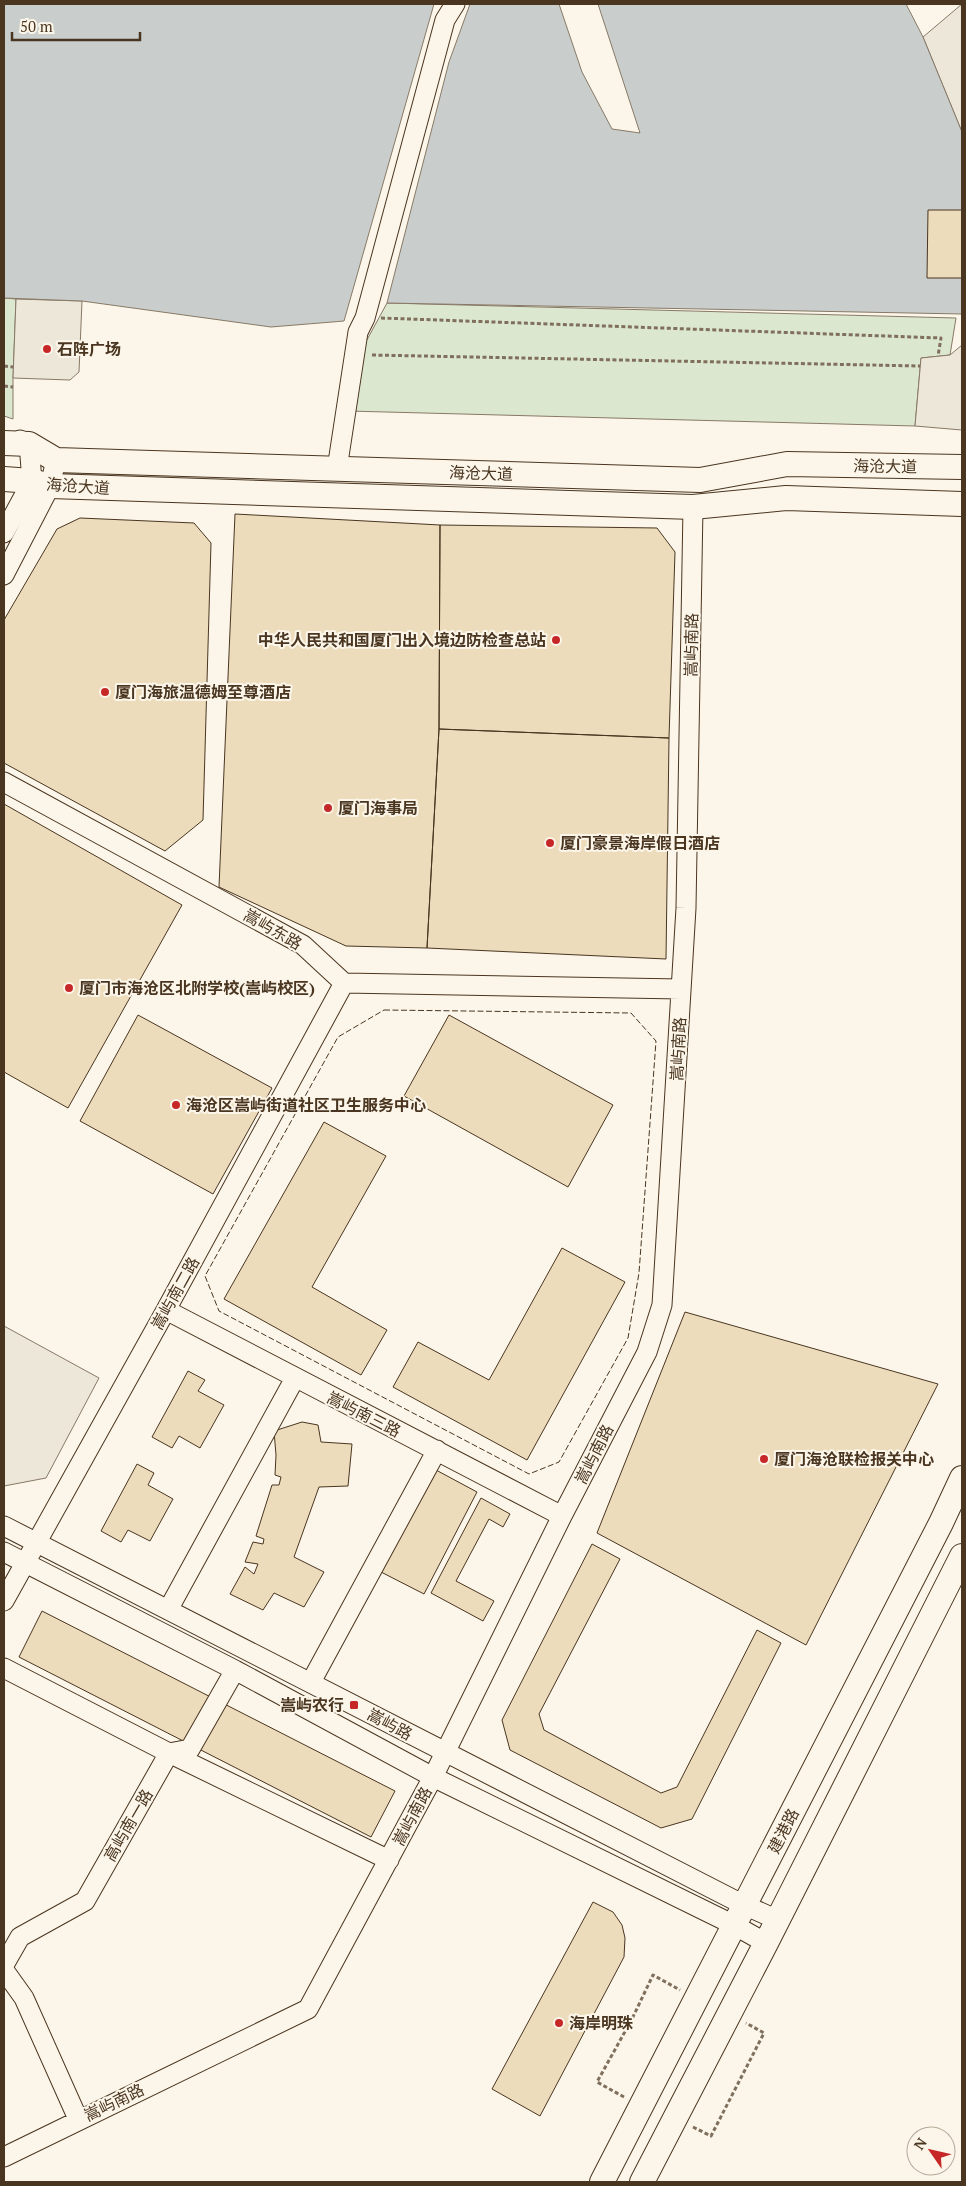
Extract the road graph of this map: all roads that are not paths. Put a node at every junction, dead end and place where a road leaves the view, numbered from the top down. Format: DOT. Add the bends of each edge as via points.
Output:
graph roads {
  1 [pos="454,4"];
  2 [pos="4,432"];
  3 [pos="4,443"];
  4 [pos="29,444"];
  5 [pos="56,460"];
  6 [pos="962,468"];
  7 [pos="336,469"];
  8 [pos="4,480"];
  9 [pos="41,484"];
  10 [pos="962,504"];
  11 [pos="693,507"];
  12 [pos="4,533"];
  13 [pos="4,574"];
  14 [pos="4,782"];
  15 [pos="344,983"];
  16 [pos="681,989"];
  17 [pos="166,1310"];
  18 [pos="295,1378"];
  19 [pos="437,1450"];
  20 [pos="962,1478"];
  21 [pos="562,1516"];
  22 [pos="4,1526"];
  23 [pos="35,1543"];
  24 [pos="4,1552"];
  25 [pos="962,1556"];
  26 [pos="24,1563"];
  27 [pos="4,1601"];
  28 [pos="168,1610"];
  29 [pos="4,1668"];
  30 [pos="235,1670"];
  31 [pos="311,1682"];
  32 [pos="445,1752"];
  33 [pos="169,1753"];
  34 [pos="433,1777"];
  35 [pos="389,1860"];
  36 [pos="739,1915"];
  37 [pos="778,1920"];
  38 [pos="766,1943"];
  39 [pos="4,1965"];
  40 [pos="4,1970"];
  41 [pos="78,2119"];
  42 [pos="4,2157"];
  43 [pos="602,2182"];
  44 [pos="642,2182"];
  1 -- 7 [label="street" via="445,20 365,318 358,332"];
  2 -- 4 [label="street"];
  3 -- 4 [label="main road, 海沧大道"];
  4 -- 5 [label="main road, 海沧大道"];
  4 -- 9 [label="street"];
  5 -- 7 [label="main road, 海沧大道"];
  5 -- 9 [label="street"];
  6 -- 7 [label="main road, 海沧大道" via="787,464 700,480"];
  8 -- 9 [label="main road, 海沧大道"];
  9 -- 11 [label="main road, 海沧大道"];
  9 -- 12 [label="street"];
  9 -- 13 [label="street"];
  10 -- 11 [label="main road, 海沧大道" via="786,498"];
  11 -- 16 [label="street, 嵩屿南路" via="686,908"];
  14 -- 15 [label="street, 嵩屿东路" via="303,945"];
  15 -- 16 [label="street"];
  15 -- 17 [label="street, 嵩屿南二路"];
  16 -- 21 [label="street, 嵩屿南路" via="662,1305 647,1352"];
  17 -- 18 [label="street, 嵩屿南三路"];
  17 -- 23 [label="street, 嵩屿南二路"];
  18 -- 19 [label="street, 嵩屿南三路"];
  18 -- 28 [label="street"];
  19 -- 21 [label="street, 嵩屿南三路"];
  19 -- 31 [label="street"];
  20 -- 36 [label="main road, 建港路" via="942,1523"];
  21 -- 32 [label="street, 嵩屿南路"];
  22 -- 23 [label="street, 嵩屿路"];
  23 -- 26 [label="street, 嵩屿南二路"];
  23 -- 28 [label="street, 嵩屿路"];
  24 -- 26 [label="street, 嵩屿路"];
  25 -- 37 [label="main road"];
  26 -- 27 [label="street, 嵩屿南二路"];
  26 -- 30 [label="street, 嵩屿路"];
  28 -- 31 [label="street, 嵩屿路"];
  29 -- 33 [label="street"];
  30 -- 33 [label="street" via="190,1749"];
  30 -- 34 [label="street, 嵩屿路"];
  31 -- 32 [label="street, 嵩屿路"];
  32 -- 34 [label="street, 嵩屿南路"];
  32 -- 36 [label="street, 嵩屿路"];
  33 -- 35 [label="street"];
  33 -- 39 [label="street, 高屿南一路" via="85,1901 20,1937"];
  34 -- 35 [label="street, 嵩屿南路"];
  34 -- 36 [label="street, 嵩屿路"];
  35 -- 41 [label="street, 嵩屿南路" via="308,2009"];
  36 -- 37 [label="street, 嵩屿路"];
  36 -- 38 [label="street, 嵩屿路"];
  36 -- 43 [label="main road, 建港路"];
  37 -- 38 [label="main road"];
  38 -- 44 [label="main road"];
  40 -- 41 [label="street" via="24,1998"];
  41 -- 42 [label="street, 嵩屿南路"];
}
